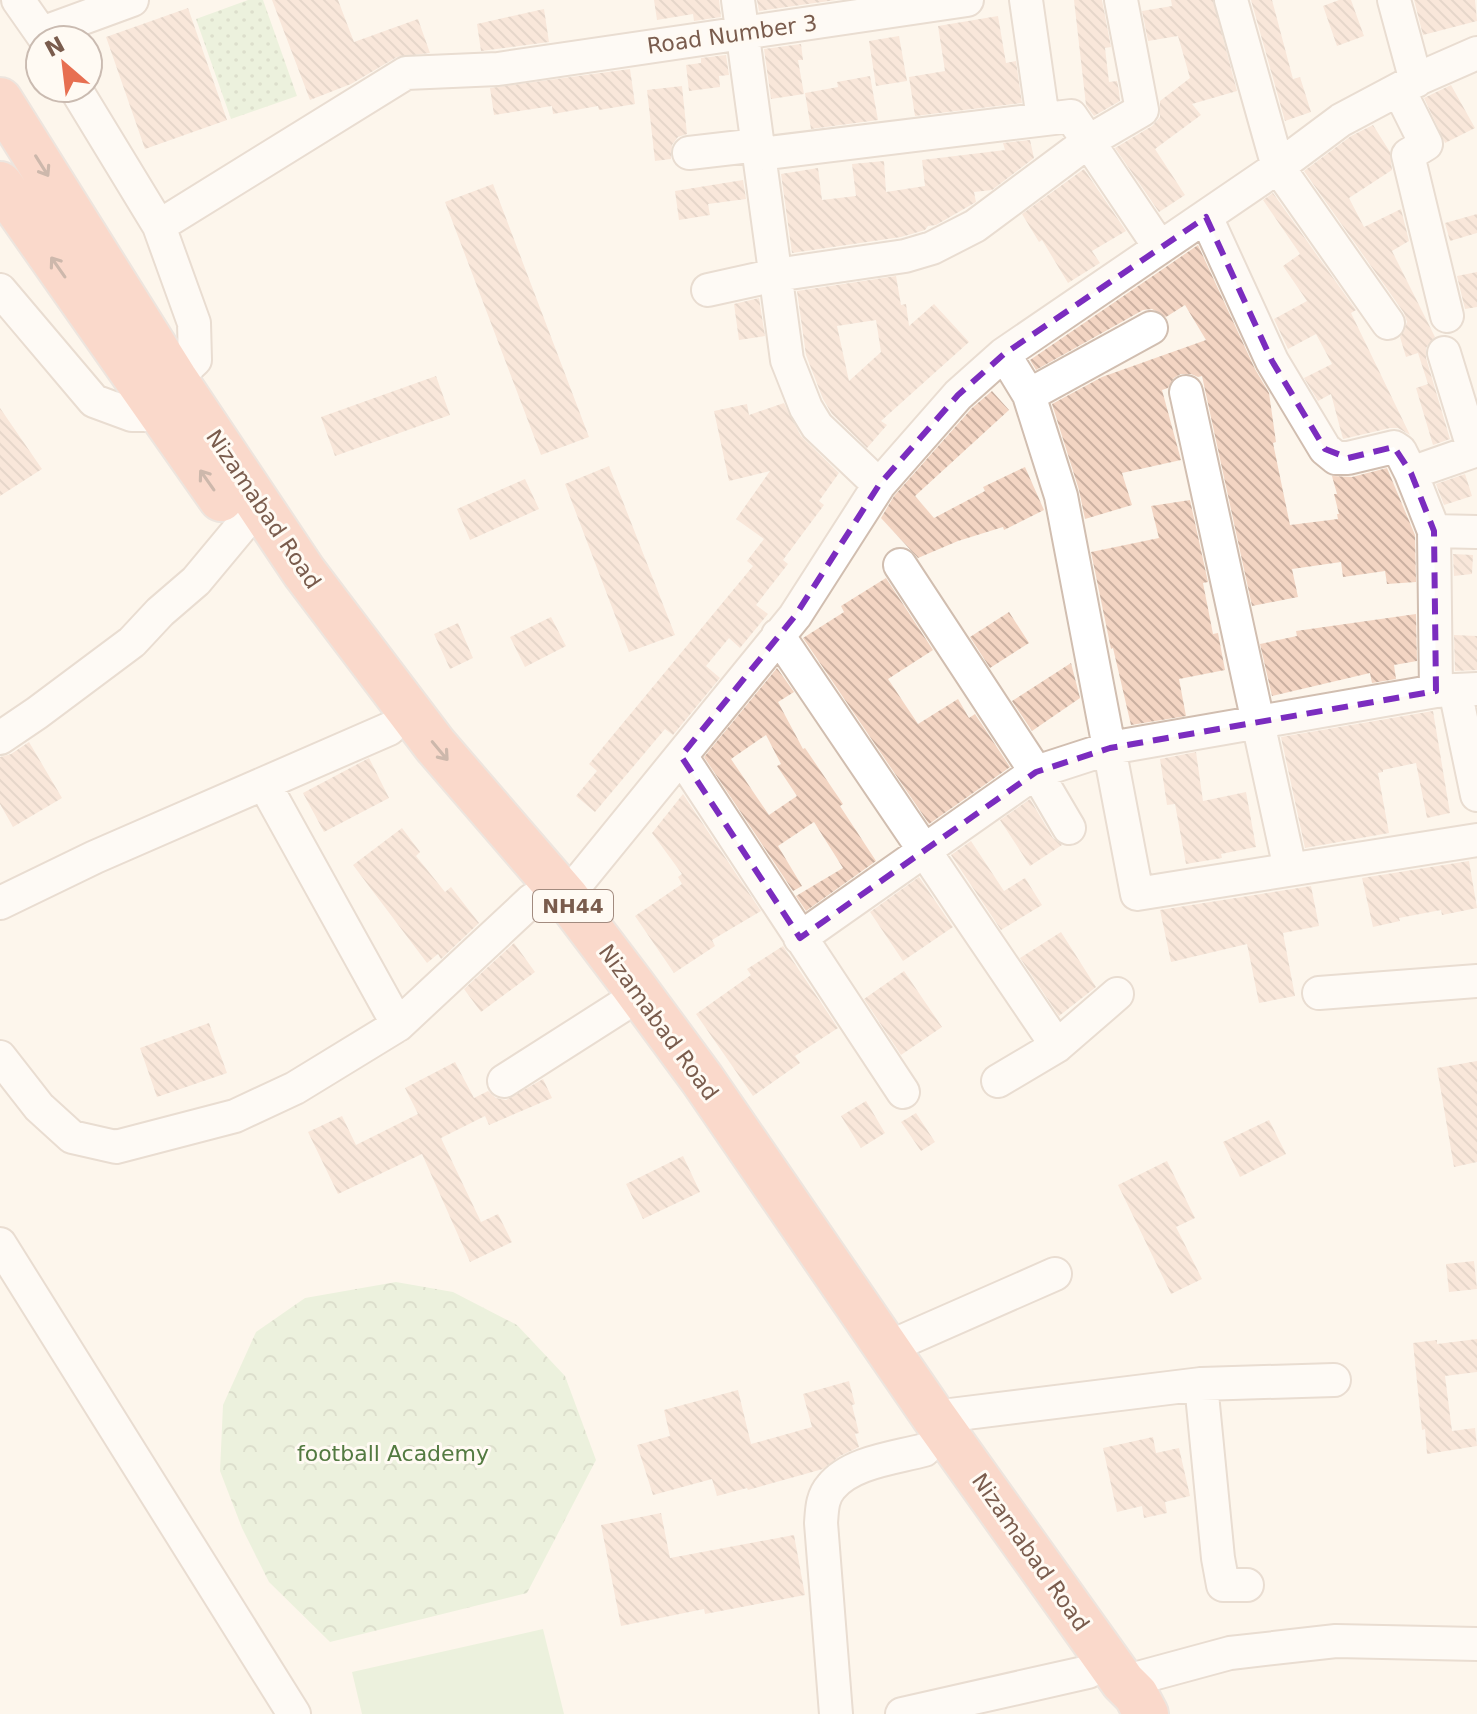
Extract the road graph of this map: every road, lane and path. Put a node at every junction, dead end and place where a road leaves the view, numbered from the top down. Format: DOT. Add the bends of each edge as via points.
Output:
graph roads {
  1 [pos="18,0"];
  2 [pos="132,0"];
  3 [pos="738,0"];
  4 [pos="967,0"];
  5 [pos="1026,0"];
  6 [pos="1121,0"];
  7 [pos="1231,0"];
  8 [pos="1394,0"];
  9 [pos="35,24"];
  10 [pos="73,24"];
  11 [pos="742,32"];
  12 [pos="1477,53"];
  13 [pos="1408,85"];
  14 [pos="0,100"];
  15 [pos="85,104"];
  16 [pos="1043,119"];
  17 [pos="1089,141"];
  18 [pos="759,149"];
  19 [pos="689,153"];
  20 [pos="1278,167"];
  21 [pos="0,184"];
  22 [pos="1206,217"];
  23 [pos="159,226"];
  24 [pos="1159,246"];
  25 [pos="776,275"];
  26 [pos="0,290"];
  27 [pos="708,290"];
  28 [pos="1447,316"];
  29 [pos="1388,323"];
  30 [pos="1151,328"];
  31 [pos="1444,353"];
  32 [pos="1004,354"];
  33 [pos="1186,392"];
  34 [pos="1029,395"];
  35 [pos="169,397"];
  36 [pos="1411,473"];
  37 [pos="879,485"];
  38 [pos="241,527"];
  39 [pos="1434,531"];
  40 [pos="1477,532"];
  41 [pos="900,565"];
  42 [pos="778,635"];
  43 [pos="1456,690"];
  44 [pos="1259,723"];
  45 [pos="389,729"];
  46 [pos="0,738"];
  47 [pos="1110,748"];
  48 [pos="681,756"];
  49 [pos="1036,772"];
  50 [pos="265,785"];
  51 [pos="1477,795"];
  52 [pos="1069,828"];
  53 [pos="1477,840"];
  54 [pos="923,852"];
  55 [pos="1290,869"];
  56 [pos="549,899"];
  57 [pos="0,903"];
  58 [pos="800,938"];
  59 [pos="1477,981"];
  60 [pos="1319,993"];
  61 [pos="1117,994"];
  62 [pos="620,1007"];
  63 [pos="398,1025"];
  64 [pos="1057,1046"];
  65 [pos="0,1057"];
  66 [pos="504,1081"];
  67 [pos="998,1081"];
  68 [pos="903,1092"];
  69 [pos="0,1244"];
  70 [pos="1055,1274"];
  71 [pos="887,1348"];
  72 [pos="1334,1380"];
  73 [pos="1201,1384"];
  74 [pos="929,1433"];
  75 [pos="1247,1585"];
  76 [pos="1477,1644"];
  77 [pos="1118,1696"];
  78 [pos="294,1714"];
  79 [pos="836,1714"];
  80 [pos="902,1714"];
  1 -- 9 [label="street"];
  2 -- 10 [label="street"];
  3 -- 11 [label="street"];
  4 -- 11 [label="street, Road Number 3"];
  5 -- 16 [label="street"];
  6 -- 17 [label="street" via="1142,110"];
  7 -- 20 [label="street"];
  8 -- 13 [label="street"];
  11 -- 18 [label="street"];
  11 -- 23 [label="street, Road Number 3" via="498,69 406,73"];
  12 -- 13 [label="street"];
  13 -- 20 [label="street" via="1341,120"];
  13 -- 28 [label="street" via="1426,144 1408,155"];
  14 -- 35 [label="highway, Nizamabad Road / NH44, one-way"];
  15 -- 23 [label="street"];
  16 -- 17 [label="street" via="1071,116"];
  16 -- 18 [label="street"];
  17 -- 24 [label="street"];
  17 -- 25 [label="street" via="952,239 905,256"];
  18 -- 19 [label="street"];
  18 -- 25 [label="street"];
  20 -- 22 [label="street"];
  20 -- 29 [label="street"];
  35 -- 21 [label="highway, Nizamabad Road / NH44, one-way"];
  22 -- 24 [label="street"];
  22 -- 36 [label="street" via="1272,361 1325,449 1336,458 1348,458 1394,447"];
  23 -- 35 [label="street" via="194,323 195,360"];
  24 -- 32 [label="street"];
  25 -- 27 [label="street"];
  25 -- 37 [label="street" via="787,360 806,408 817,426"];
  26 -- 35 [label="street" via="94,401 132,415"];
  30 -- 34 [label="street"];
  31 -- 36 [label="street" via="1474,451"];
  32 -- 34 [label="street"];
  32 -- 37 [label="street" via="958,395"];
  33 -- 44 [label="street"];
  34 -- 47 [label="street" via="1061,496"];
  38 -- 35 [label="highway, Nizamabad Road / NH44, one-way"];
  35 -- 56 [label="highway, Nizamabad Road / NH44, one-way"];
  36 -- 39 [label="street"];
  37 -- 42 [label="street"];
  38 -- 45 [label="highway, Nizamabad Road / NH44" via="293,605"];
  38 -- 46 [label="street" via="196,581 132,642"];
  39 -- 40 [label="street"];
  39 -- 43 [label="street"];
  41 -- 49 [label="street"];
  42 -- 48 [label="street"];
  42 -- 54 [label="street"];
  43 -- 44 [label="street"];
  43 -- 51 [label="street"];
  44 -- 47 [label="street"];
  44 -- 55 [label="street"];
  45 -- 50 [label="street"];
  45 -- 56 [label="highway, Nizamabad Road / NH44" via="416,766"];
  47 -- 49 [label="street"];
  47 -- 55 [label="street" via="1137,894"];
  48 -- 56 [label="street"];
  48 -- 58 [label="street"];
  49 -- 52 [label="street"];
  49 -- 54 [label="street"];
  50 -- 57 [label="street"];
  50 -- 63 [label="street"];
  53 -- 55 [label="street"];
  54 -- 58 [label="street"];
  54 -- 64 [label="street"];
  56 -- 62 [label="highway, Nizamabad Road / NH44"];
  56 -- 63 [label="street"];
  56 -- 71 [label="highway, Nizamabad Road / NH44" via="702,1079"];
  58 -- 68 [label="street"];
  59 -- 60 [label="street"];
  61 -- 64 [label="street"];
  62 -- 66 [label="street"];
  62 -- 74 [label="highway, Nizamabad Road / NH44"];
  63 -- 65 [label="street" via="295,1088 235,1116 116,1147 72,1137 39,1107"];
  64 -- 67 [label="street"];
  69 -- 78 [label="street"];
  70 -- 71 [label="street"];
  71 -- 74 [label="highway, Nizamabad Road / NH44"];
  72 -- 73 [label="street"];
  73 -- 74 [label="street"];
  73 -- 75 [label="street" via="1223,1585"];
  74 -- 77 [label="highway, Nizamabad Road / NH44"];
  74 -- 79 [label="street" via="845,1475 823,1501"];
  76 -- 77 [label="street" via="1336,1641 1230,1653"];
  77 -- 80 [label="street"];
}
